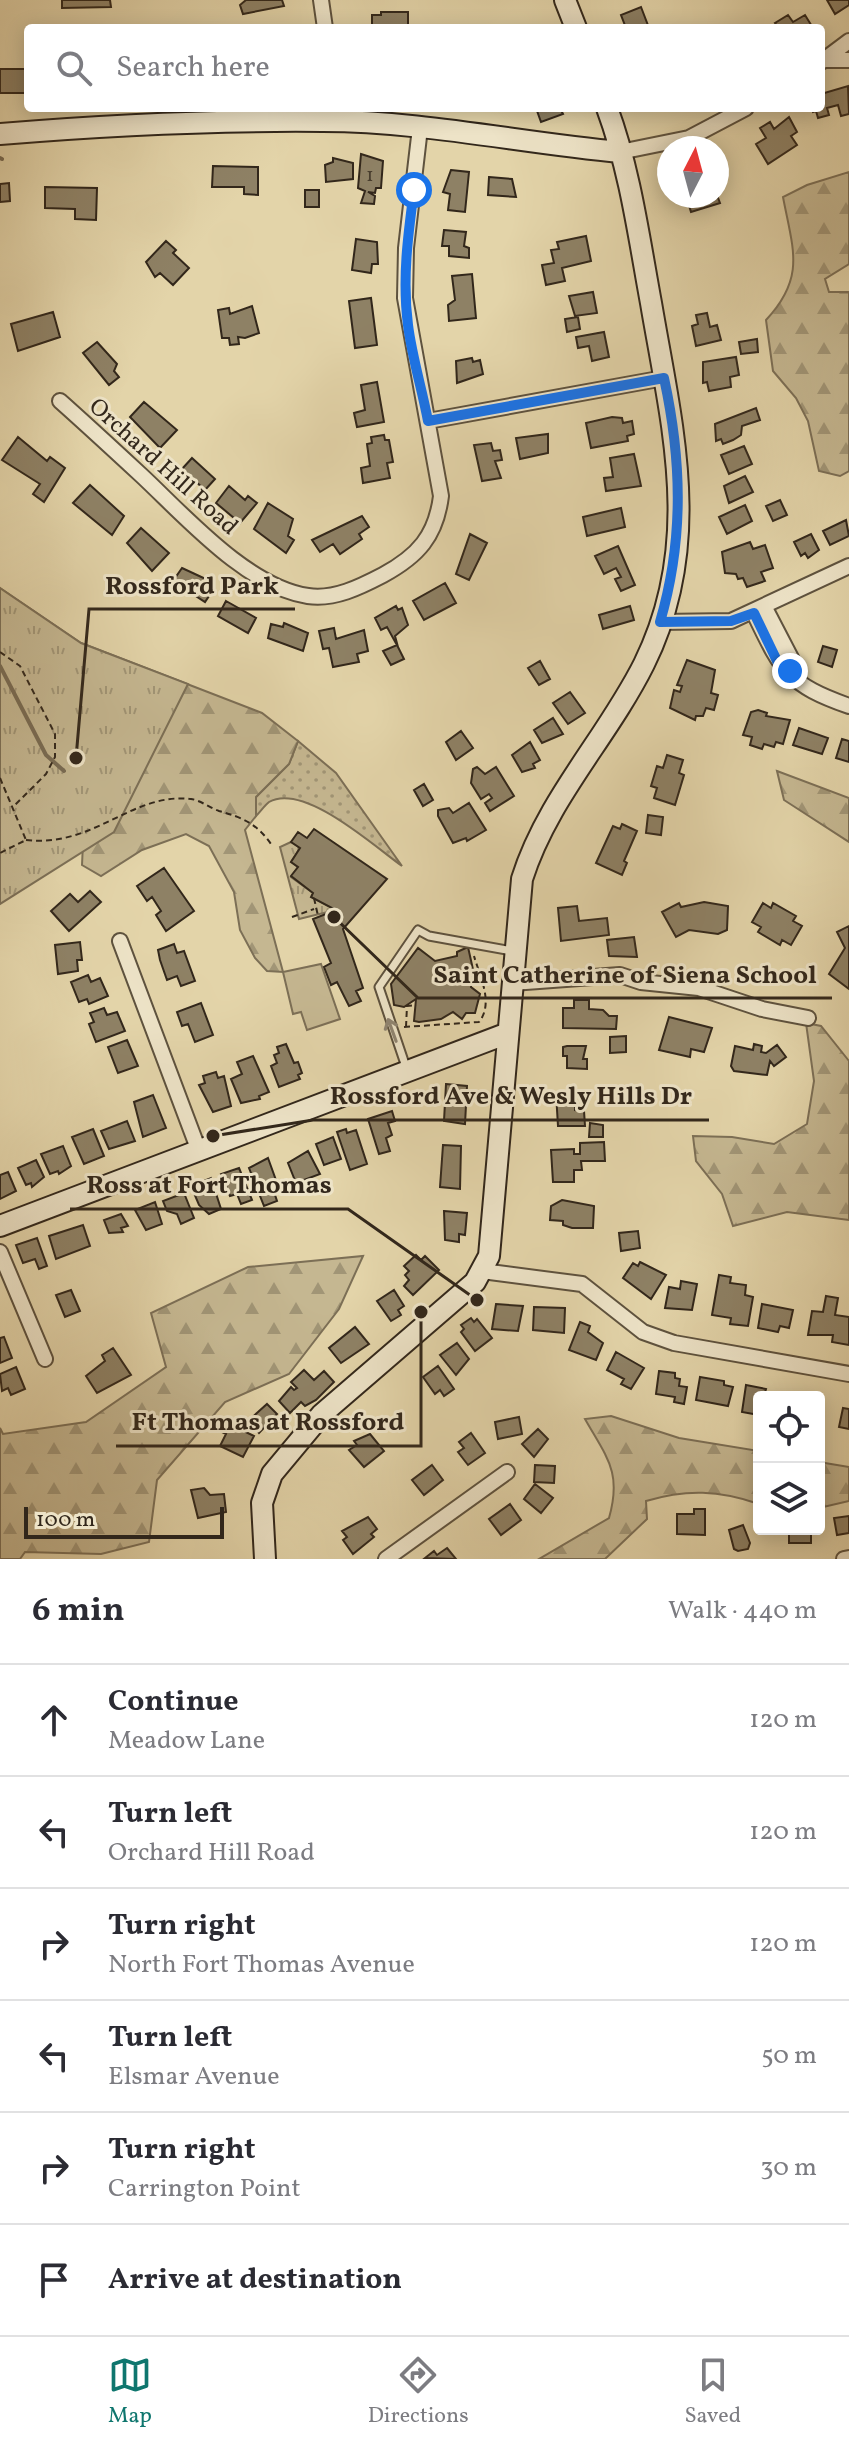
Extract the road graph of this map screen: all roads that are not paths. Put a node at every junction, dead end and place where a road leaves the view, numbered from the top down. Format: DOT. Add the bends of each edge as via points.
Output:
graph roads {
  1 [pos="321,0"];
  2 [pos="565,0"];
  3 [pos="324,24"];
  4 [pos="574,24"];
  5 [pos="849,41"];
  6 [pos="825,59"];
  7 [pos="849,60"];
  8 [pos="825,61"];
  9 [pos="608,112"];
  10 [pos="738,112"];
  11 [pos="325,114"];
  12 [pos="420,128"];
  13 [pos="0,134"];
  14 [pos="620,152"];
  15 [pos="664,378"];
  16 [pos="60,401"];
  17 [pos="428,421"];
  18 [pos="849,566"];
  19 [pos="760,610"];
  20 [pos="660,622"];
  21 [pos="849,706"];
  22 [pos="120,941"];
  23 [pos="514,952"];
  24 [pos="512,983"];
  25 [pos="808,1018"];
  26 [pos="508,1033"];
  27 [pos="408,1073"];
  28 [pos="199,1151"];
  29 [pos="0,1226"];
  30 [pos="0,1252"];
  31 [pos="482,1271"];
  32 [pos="45,1359"];
  33 [pos="849,1374"];
  34 [pos="507,1472"];
  35 [pos="265,1559"];
  36 [pos="386,1559"];
  1 -- 3 [label="street"];
  2 -- 4 [label="street"];
  5 -- 6 [label="street"];
  7 -- 8 [label="street"];
  9 -- 14 [label="street"];
  10 -- 14 [label="street" via="689,138"];
  11 -- 12 [label="street"];
  11 -- 13 [label="street"];
  12 -- 14 [label="street"];
  12 -- 17 [label="street, Orchard Hill Road" via="405,298"];
  14 -- 15 [label="street"];
  15 -- 17 [label="street"];
  15 -- 20 [label="street" via="678,448 680,494 671,580"];
  16 -- 17 [label="street, Orchard Hill Road" via="225,552 285,590 319,597 382,575 409,560 428,540 441,496"];
  18 -- 19 [label="street"];
  19 -- 20 [label="street" via="731,621"];
  19 -- 21 [label="street" via="778,663 806,690"];
  20 -- 23 [label="street" via="644,664 530,854"];
  22 -- 28 [label="street"];
  23 -- 24 [label="street"];
  27 -- 23 [label="lane, one-way" via="379,987 418,930"];
  24 -- 25 [label="street" via="620,975 699,988"];
  24 -- 26 [label="street"];
  26 -- 27 [label="street"];
  26 -- 31 [label="street" via="493,1234"];
  27 -- 28 [label="street"];
  28 -- 29 [label="street"];
  30 -- 32 [label="street"];
  31 -- 33 [label="street" via="582,1284 643,1332 674,1343"];
  31 -- 35 [label="street" via="322,1414 272,1474 262,1503"];
  34 -- 36 [label="street"];
}
